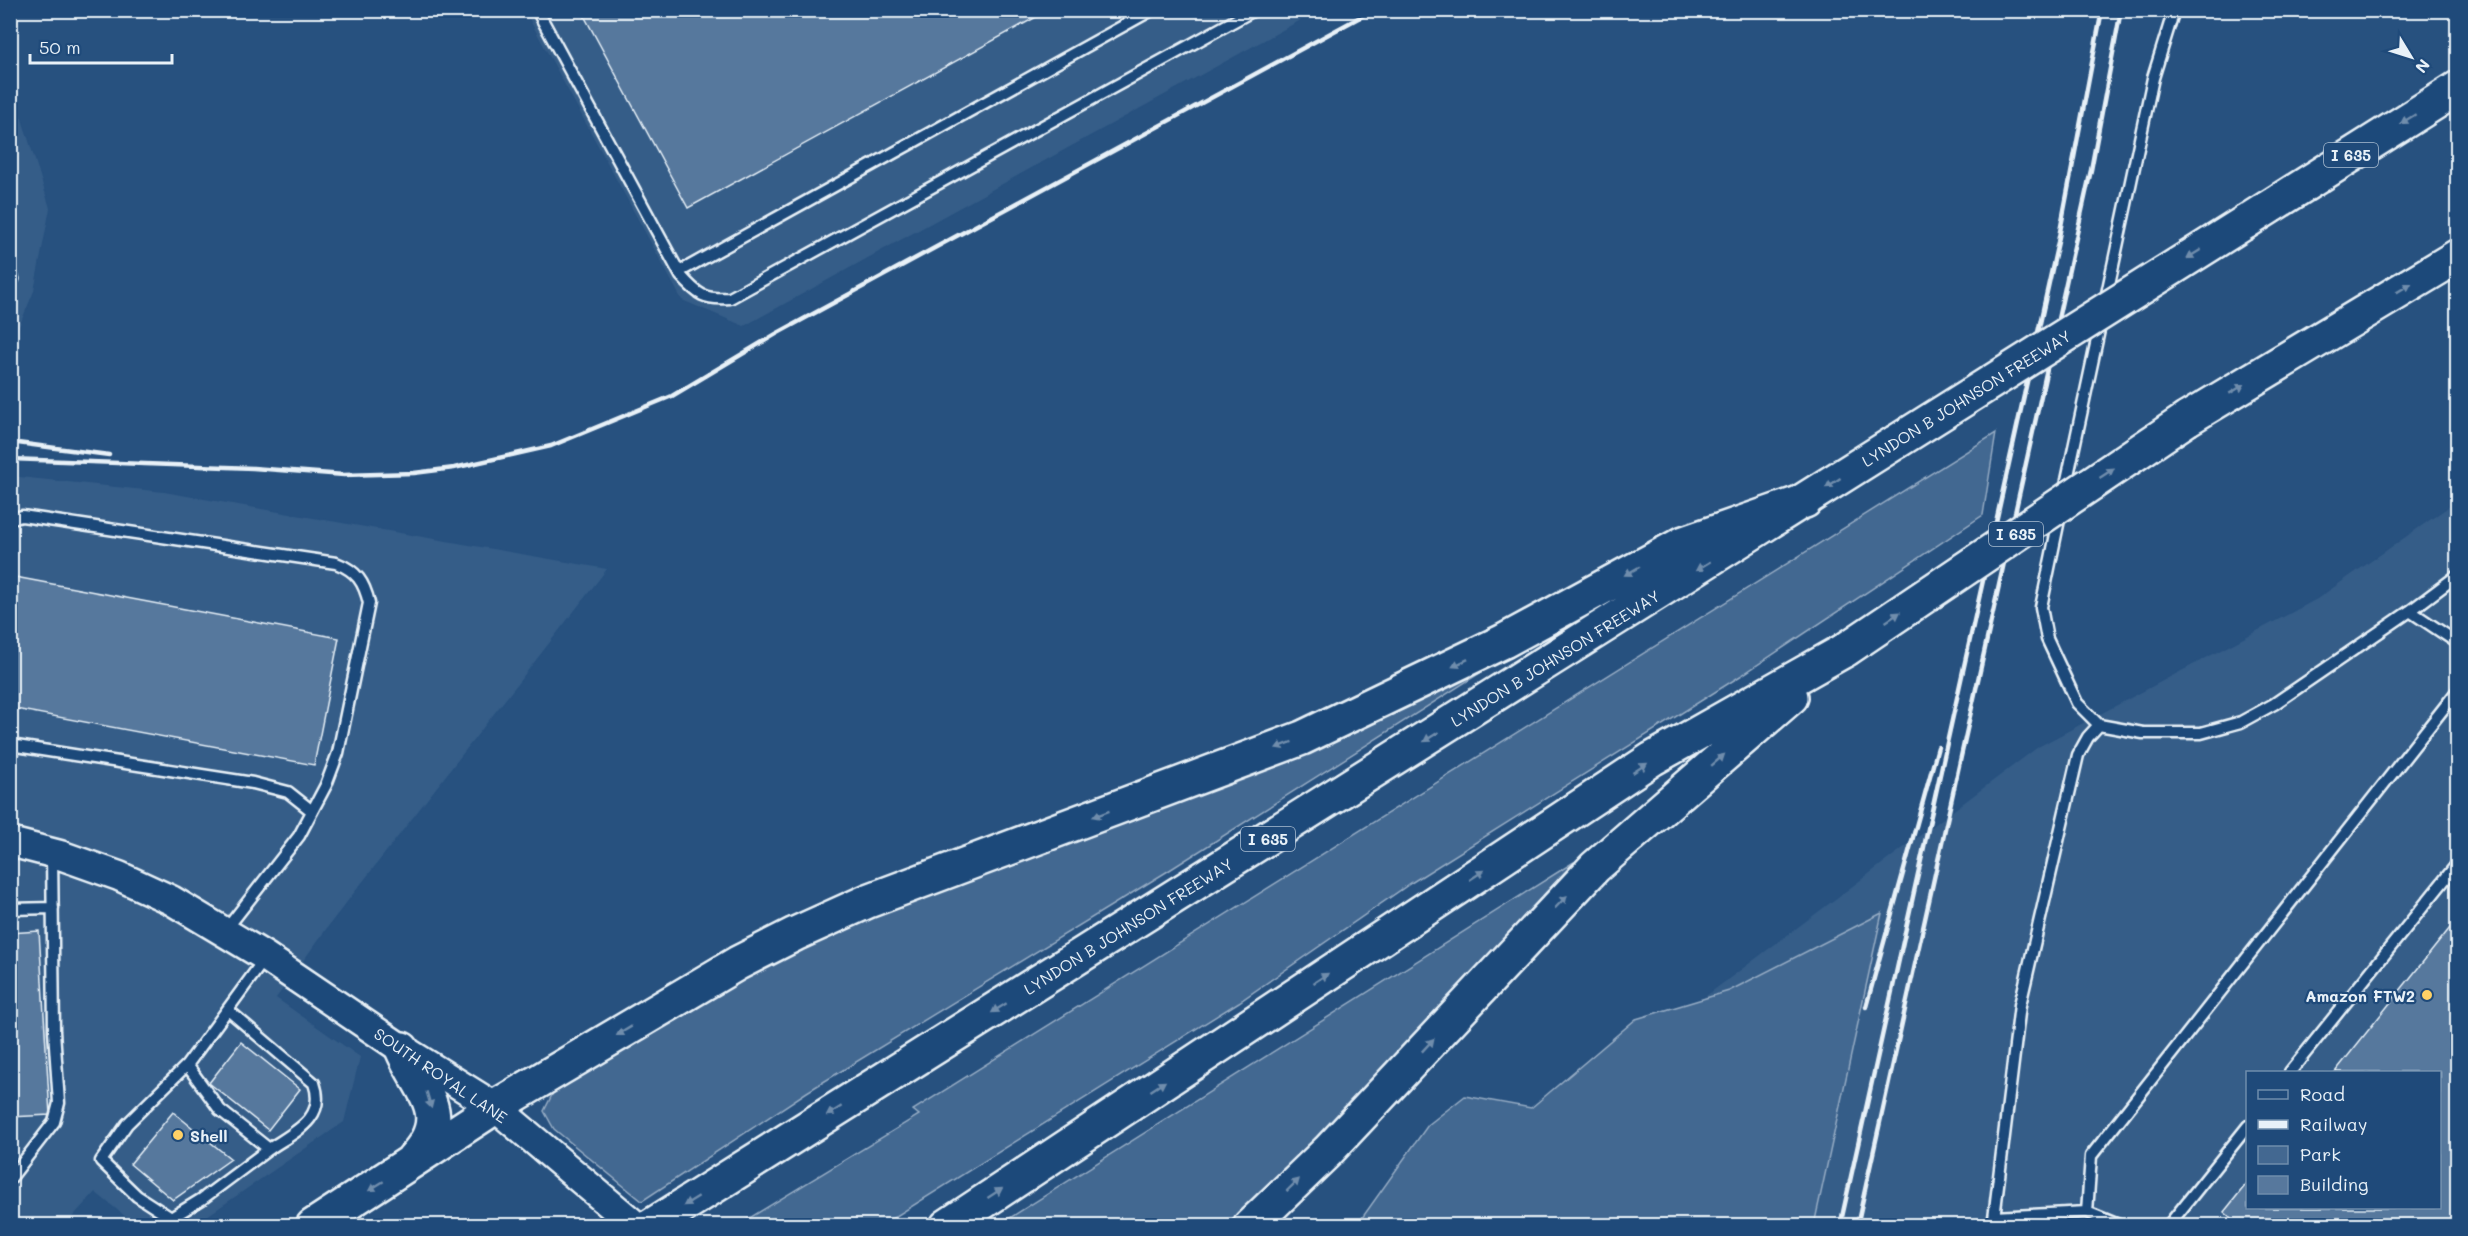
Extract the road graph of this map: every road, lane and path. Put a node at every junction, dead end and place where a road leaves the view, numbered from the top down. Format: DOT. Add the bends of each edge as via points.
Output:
graph roads {
  1 [pos="537,10"];
  2 [pos="1152,10"];
  3 [pos="1254,10"];
  4 [pos="2174,10"];
  5 [pos="2457,88"];
  6 [pos="2457,256"];
  7 [pos="679,272"];
  8 [pos="10,273"];
  9 [pos="10,283"];
  10 [pos="1805,501"];
  11 [pos="10,519"];
  12 [pos="2457,574"];
  13 [pos="2410,611"];
  14 [pos="2457,643"];
  15 [pos="1845,650"];
  16 [pos="2457,690"];
  17 [pos="2100,725"];
  18 [pos="10,745"];
  19 [pos="312,811"];
  20 [pos="10,843"];
  21 [pos="52,853"];
  22 [pos="2457,863"];
  23 [pos="53,908"];
  24 [pos="10,909"];
  25 [pos="224,932"];
  26 [pos="266,957"];
  27 [pos="228,1010"];
  28 [pos="402,1049"];
  29 [pos="187,1065"];
  30 [pos="2291,1071"];
  31 [pos="495,1107"];
  32 [pos="2246,1127"];
  33 [pos="269,1149"];
  34 [pos="405,1167"];
  35 [pos="10,1179"];
  36 [pos="2087,1212"];
  37 [pos="1993,1221"];
  38 [pos="313,1226"];
  39 [pos="636,1226"];
  40 [pos="651,1226"];
  41 [pos="947,1226"];
  42 [pos="1250,1226"];
  43 [pos="2121,1226"];
  44 [pos="2168,1226"];
  1 -- 7 [label="lane"];
  2 -- 7 [label="lane"];
  3 -- 7 [label="lane" via="730,298 710,299 694,291"];
  4 -- 17 [label="lane" via="2153,78 2041,607 2057,664 2078,702"];
  5 -- 10 [label="highway, LYNDON B JOHNSON FREEWAY / I 635, one-way, bridge"];
  15 -- 6 [label="highway, I 635, one-way, bridge" via="2187,419"];
  8 -- 9 [label="lane"];
  10 -- 31 [label="highway, one-way" via="1684,543 1504,641 1302,738 868,901 795,934 738,963"];
  10 -- 40 [label="highway, LYNDON B JOHNSON FREEWAY / I 635, one-way"];
  11 -- 19 [label="lane" via="22,516 336,563 351,569 364,585 369,603 338,753"];
  12 -- 13 [label="lane"];
  13 -- 14 [label="lane"];
  13 -- 17 [label="lane" via="2274,704 2241,722 2201,733 2143,733"];
  41 -- 15 [label="highway, I 635, one-way" via="1652,759"];
  42 -- 15 [label="highway, one-way" via="1335,1143 1595,867"];
  16 -- 36 [label="lane" via="2091,1156"];
  17 -- 37 [label="lane" via="2078,755 2022,994"];
  18 -- 19 [label="lane" via="253,783 288,792"];
  19 -- 25 [label="lane" via="299,836"];
  20 -- 21 [label="main road, SOUTH ROYAL LANE"];
  21 -- 23 [label="lane"];
  21 -- 25 [label="main road, SOUTH ROYAL LANE" via="119,876 171,900"];
  22 -- 30 [label="lane"];
  23 -- 24 [label="lane"];
  23 -- 35 [label="lane" via="59,1103 54,1122"];
  25 -- 26 [label="main road, SOUTH ROYAL LANE"];
  26 -- 27 [label="lane"];
  26 -- 28 [label="main road, SOUTH ROYAL LANE"];
  27 -- 29 [label="lane"];
  27 -- 33 [label="lane" via="314,1083 319,1096 316,1110 305,1124"];
  28 -- 31 [label="main road, SOUTH ROYAL LANE"];
  28 -- 34 [label="highway, one-way" via="431,1100 433,1124 428,1139"];
  29 -- 33 [label="lane" via="220,1110"];
  29 -- 33 [label="lane" via="127,1124 101,1161 137,1196 171,1218"];
  31 -- 34 [label="highway"];
  31 -- 39 [label="main road, SOUTH ROYAL LANE"];
  32 -- 44 [label="lane"];
  34 -- 38 [label="highway, one-way"];
  36 -- 37 [label="lane"];
  36 -- 43 [label="lane"];
}
